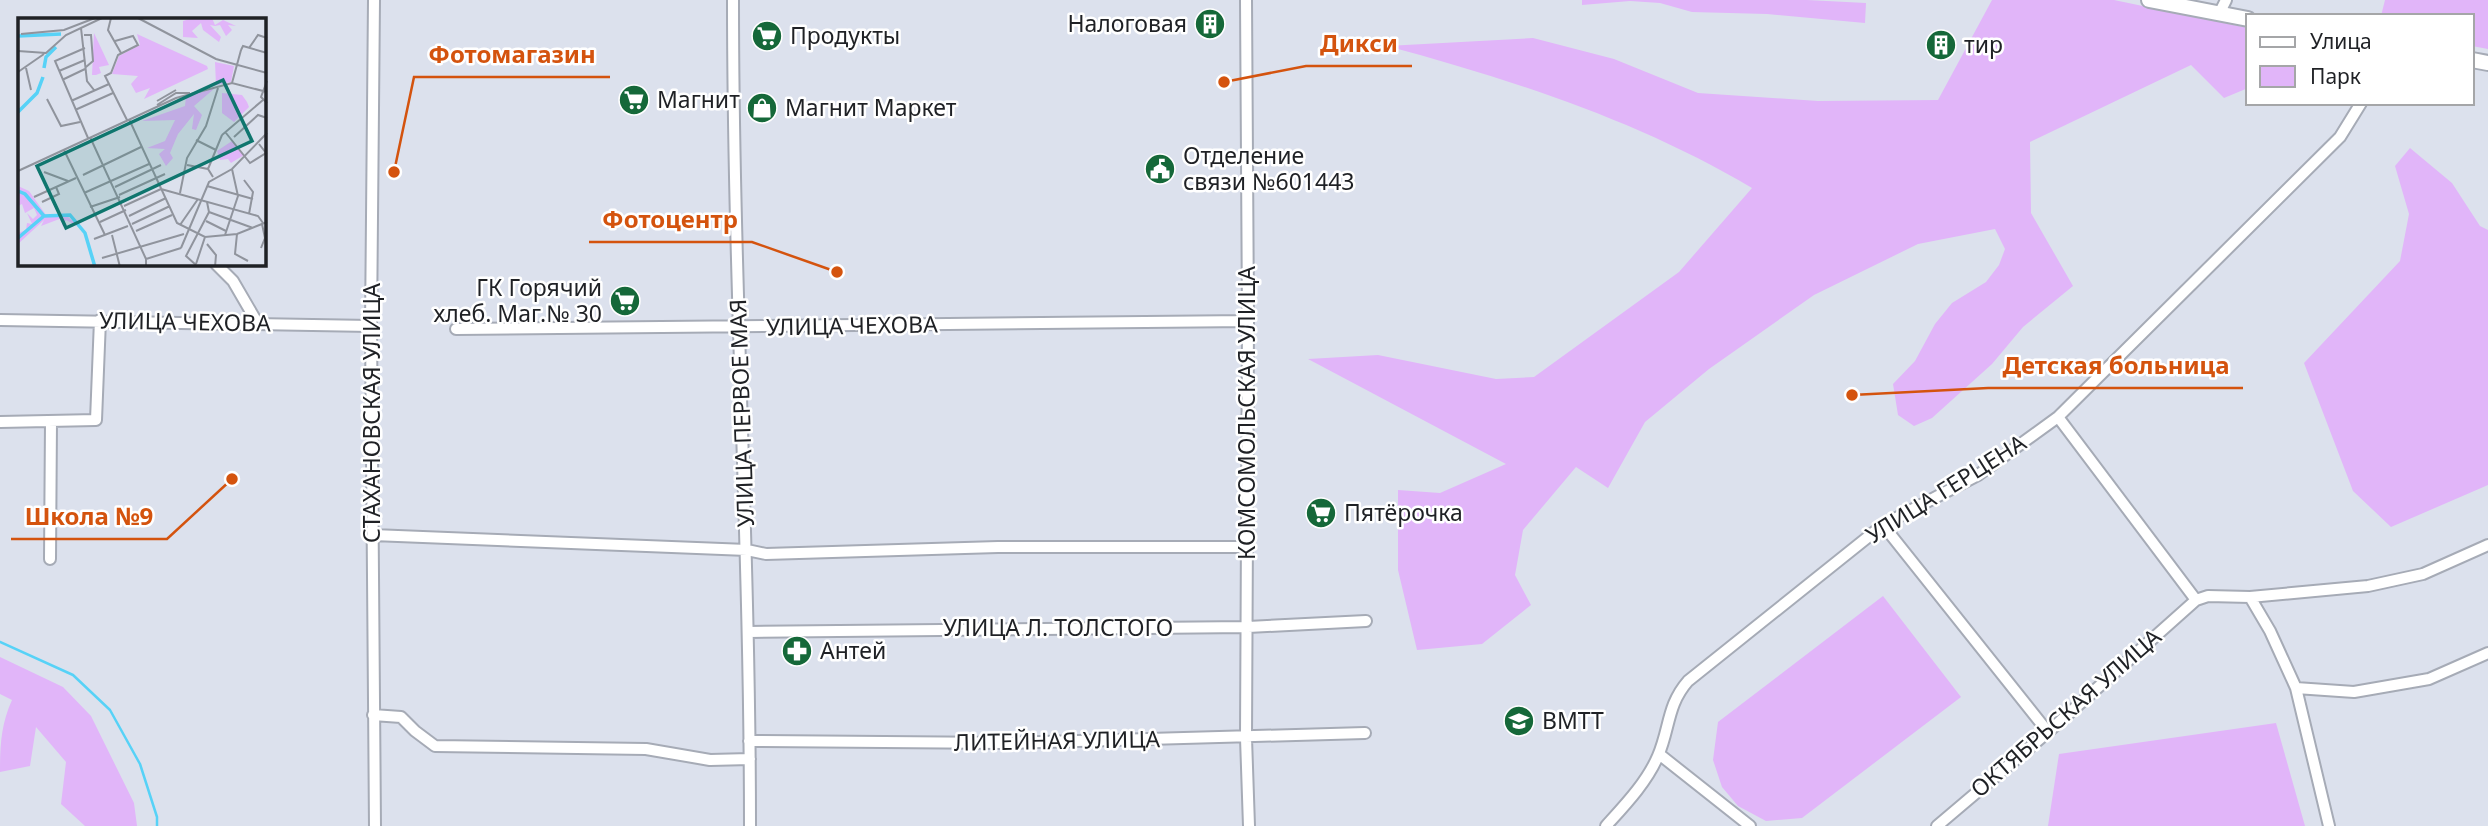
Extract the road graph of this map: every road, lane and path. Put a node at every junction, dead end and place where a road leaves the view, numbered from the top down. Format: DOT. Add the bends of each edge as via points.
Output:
graph roads {
  1 [pos="374,0"];
  2 [pos="733,0"];
  3 [pos="1246,0"];
  4 [pos="2149,0"];
  5 [pos="2222,7"];
  6 [pos="2246,18"];
  7 [pos="2360,105"];
  8 [pos="218,266"];
  9 [pos="0,320"];
  10 [pos="100,320"];
  11 [pos="1248,321"];
  12 [pos="258,324"];
  13 [pos="371,326"];
  14 [pos="738,328"];
  15 [pos="456,329"];
  16 [pos="2058,417"];
  17 [pos="0,422"];
  18 [pos="51,422"];
  19 [pos="1883,525"];
  20 [pos="373,535"];
  21 [pos="2488,545"];
  22 [pos="1247,547"];
  23 [pos="747,550"];
  24 [pos="50,559"];
  25 [pos="2250,597"];
  26 [pos="2196,600"];
  27 [pos="1366,621"];
  28 [pos="1248,627"];
  29 [pos="749,632"];
  30 [pos="2488,653"];
  31 [pos="2296,688"];
  32 [pos="373,715"];
  33 [pos="2048,732"];
  34 [pos="1365,733"];
  35 [pos="1246,738"];
  36 [pos="749,741"];
  37 [pos="1659,754"];
  38 [pos="750,759"];
  39 [pos="375,826"];
  40 [pos="750,826"];
  41 [pos="1249,826"];
  42 [pos="1606,826"];
  43 [pos="1750,826"];
  44 [pos="1937,826"];
  45 [pos="2329,826"];
  1 -- 13 [label="street, СТАХАНОВСКАЯ УЛИЦА"];
  2 -- 14 [label="street, УЛИЦА ПЕРВОЕ МАЯ"];
  3 -- 11 [label="street, КОМСОМОЛЬСКАЯ УЛИЦА"];
  4 -- 5 [label="main road"];
  5 -- 6 [label="main road"];
  7 -- 16 [label="street, УЛИЦА ГЕРЦЕНА" via="2340,137"];
  8 -- 12 [label="street" via="233,281"];
  9 -- 10 [label="street, УЛИЦА ЧЕХОВА"];
  10 -- 12 [label="street, УЛИЦА ЧЕХОВА"];
  10 -- 18 [label="street" via="96,420"];
  11 -- 14 [label="street, УЛИЦА ЧЕХОВА"];
  11 -- 22 [label="street, КОМСОМОЛЬСКАЯ УЛИЦА"];
  12 -- 13 [label="street, УЛИЦА ЧЕХОВА"];
  13 -- 20 [label="street, СТАХАНОВСКАЯ УЛИЦА"];
  14 -- 15 [label="street, УЛИЦА ЧЕХОВА"];
  14 -- 23 [label="street, УЛИЦА ПЕРВОЕ МАЯ"];
  16 -- 19 [label="street, УЛИЦА ГЕРЦЕНА" via="1978,475"];
  16 -- 26 [label="street"];
  17 -- 18 [label="street"];
  18 -- 24 [label="street"];
  19 -- 33 [label="street"];
  19 -- 37 [label="street, УЛИЦА ГЕРЦЕНА" via="1688,681 1671,708"];
  20 -- 23 [label="street"];
  20 -- 32 [label="street, СТАХАНОВСКАЯ УЛИЦА"];
  21 -- 25 [label="street" via="2412,577 2368,586"];
  22 -- 23 [label="street" via="998,547 766,554"];
  22 -- 28 [label="street, КОМСОМОЛЬСКАЯ УЛИЦА"];
  23 -- 29 [label="street, УЛИЦА ПЕРВОЕ МАЯ"];
  25 -- 26 [label="street"];
  25 -- 31 [label="street"];
  26 -- 33 [label="street, ОКТЯБРЬСКАЯ УЛИЦА"];
  27 -- 28 [label="street, УЛИЦА Л. ТОЛСТОГО"];
  28 -- 29 [label="street, УЛИЦА Л. ТОЛСТОГО"];
  28 -- 35 [label="street, КОМСОМОЛЬСКАЯ УЛИЦА"];
  29 -- 36 [label="street, УЛИЦА ПЕРВОЕ МАЯ"];
  30 -- 31 [label="street" via="2429,679 2354,692"];
  31 -- 45 [label="street"];
  32 -- 38 [label="street" via="401,717 435,746 646,749 710,760"];
  32 -- 39 [label="street, СТАХАНОВСКАЯ УЛИЦА"];
  33 -- 44 [label="street, ОКТЯБРЬСКАЯ УЛИЦА"];
  34 -- 35 [label="street, ЛИТЕЙНАЯ УЛИЦА"];
  35 -- 36 [label="street, ЛИТЕЙНАЯ УЛИЦА" via="1005,743"];
  35 -- 41 [label="street, КОМСОМОЛЬСКАЯ УЛИЦА"];
  36 -- 38 [label="street, УЛИЦА ПЕРВОЕ МАЯ"];
  37 -- 42 [label="street, УЛИЦА ГЕРЦЕНА" via="1640,786"];
  37 -- 43 [label="street"];
  38 -- 40 [label="street, УЛИЦА ПЕРВОЕ МАЯ"];
}
